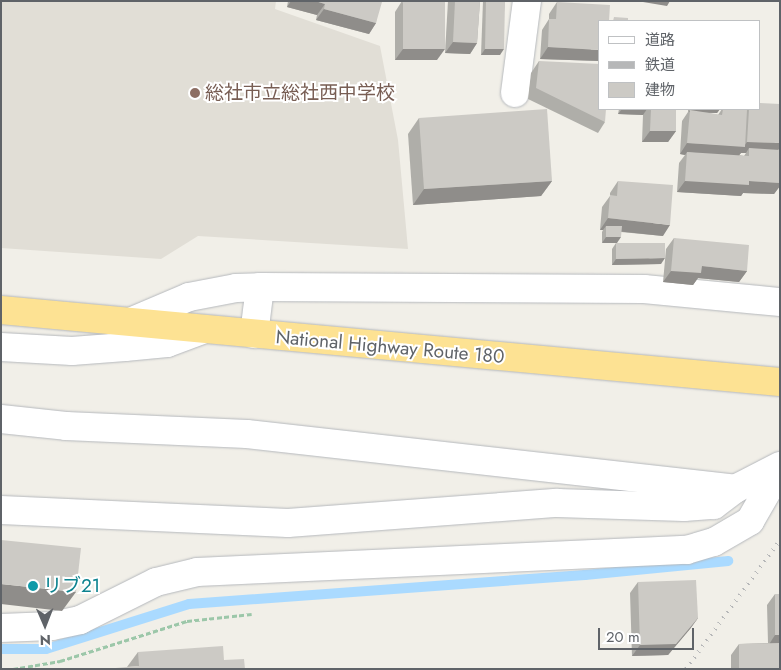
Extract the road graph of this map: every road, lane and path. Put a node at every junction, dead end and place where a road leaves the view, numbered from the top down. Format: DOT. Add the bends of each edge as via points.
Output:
graph roads {
  1 [pos="526,1"];
  2 [pos="515,93"];
  3 [pos="260,287"];
  4 [pos="780,302"];
  5 [pos="1,310"];
  6 [pos="128,323"];
  7 [pos="205,329"];
  8 [pos="254,334"];
  9 [pos="1,347"];
  10 [pos="778,382"];
  11 [pos="1,419"];
  12 [pos="490,461"];
  13 [pos="780,467"];
  14 [pos="735,489"];
  15 [pos="498,508"];
  16 [pos="1,510"];
  17 [pos="252,614"];
  18 [pos="1,628"];
  19 [pos="13,669"];
  1 -- 2 [label="street"];
  3 -- 4 [label="street" via="644,289"];
  3 -- 6 [label="street" via="189,297"];
  3 -- 8 [label="street"];
  5 -- 6 [label="highway, National Highway Route 180"];
  6 -- 7 [label="highway, National Highway Route 180"];
  7 -- 8 [label="highway, National Highway Route 180"];
  7 -- 9 [label="street" via="167,343 125,347 72,351"];
  8 -- 10 [label="highway, National Highway Route 180"];
  11 -- 12 [label="street" via="66,426 247,434"];
  12 -- 14 [label="street"];
  12 -- 15 [label="street" via="510,480 510,497"];
  13 -- 14 [label="street"];
  13 -- 18 [label="street" via="750,521 714,542 686,550 197,572 156,582 80,620 52,626"];
  14 -- 15 [label="street" via="714,505 684,508 557,503"];
  15 -- 16 [label="street" via="288,523"];
  17 -- 19 [label="path" via="186,621 60,661"];
}
